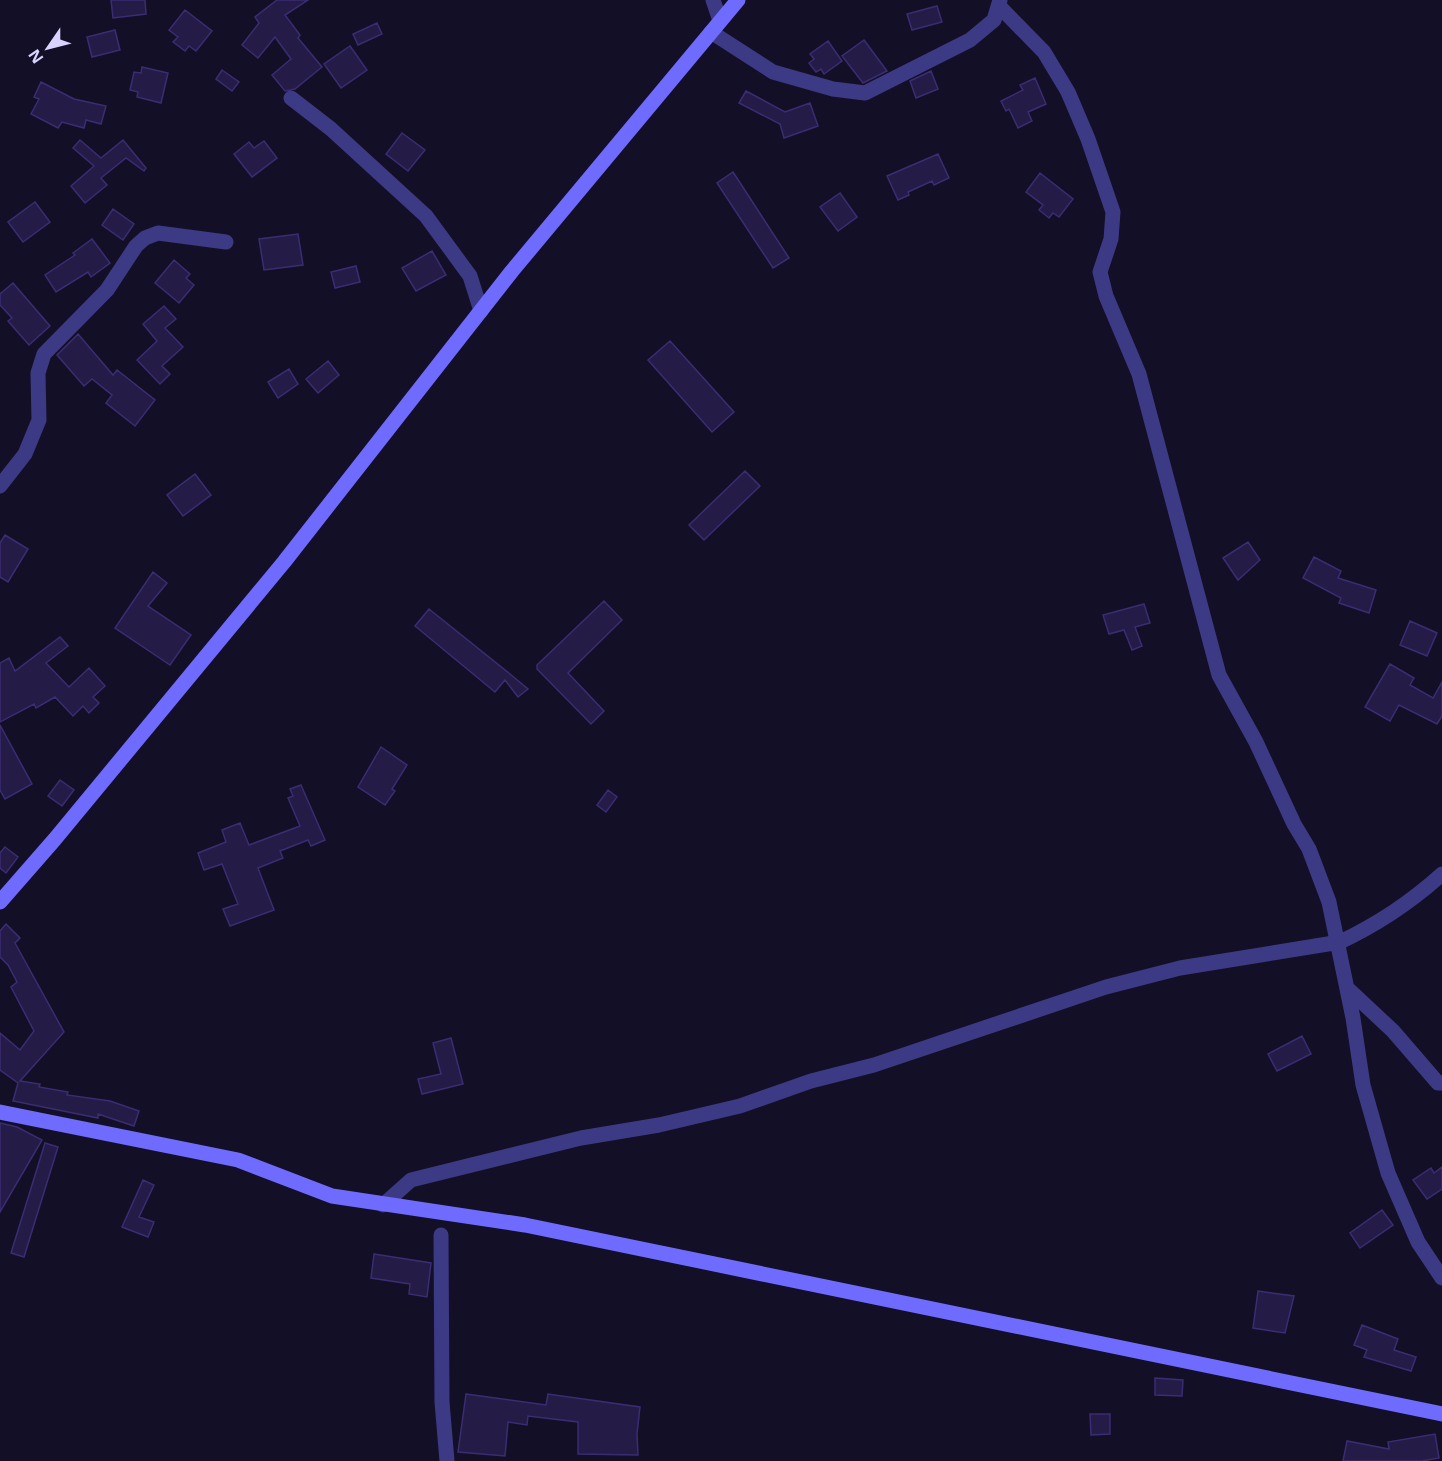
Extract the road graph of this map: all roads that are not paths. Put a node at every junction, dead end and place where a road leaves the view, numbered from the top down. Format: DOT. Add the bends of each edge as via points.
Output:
graph roads {
  1 [pos="713,0"];
  2 [pos="738,0"];
  3 [pos="1000,3"];
  4 [pos="716,26"];
  5 [pos="291,98"];
  6 [pos="226,242"];
  7 [pos="481,311"];
  8 [pos="0,486"];
  9 [pos="1442,874"];
  10 [pos="0,902"];
  11 [pos="1336,943"];
  12 [pos="1347,988"];
  13 [pos="1442,1083"];
  14 [pos="0,1112"];
  15 [pos="383,1205"];
  16 [pos="441,1235"];
  17 [pos="1442,1278"];
  18 [pos="1442,1414"];
  19 [pos="447,1461"];
  1 -- 4 [label="street"];
  2 -- 4 [label="street"];
  3 -- 4 [label="street" via="994,20 970,40 865,93 833,89 773,72"];
  3 -- 11 [label="street" via="1044,52 1068,92 1088,139 1113,212 1111,239 1100,272 1139,374 1218,675 1310,849 1329,902"];
  4 -- 7 [label="street"];
  5 -- 7 [label="street" via="426,216 470,276"];
  6 -- 8 [label="street" via="158,233 136,246 107,290 44,354 38,373 39,420 25,454"];
  7 -- 10 [label="street" via="284,562"];
  9 -- 11 [label="street" via="1414,899 1365,931"];
  11 -- 12 [label="street"];
  11 -- 15 [label="street" via="1180,968 1106,987 740,1106 581,1138 411,1180"];
  12 -- 13 [label="street"];
  12 -- 17 [label="street" via="1363,1085 1388,1173 1418,1242"];
  14 -- 15 [label="street" via="238,1160 332,1196"];
  15 -- 18 [label="street" via="525,1225"];
  16 -- 19 [label="street" via="442,1402"];
}
